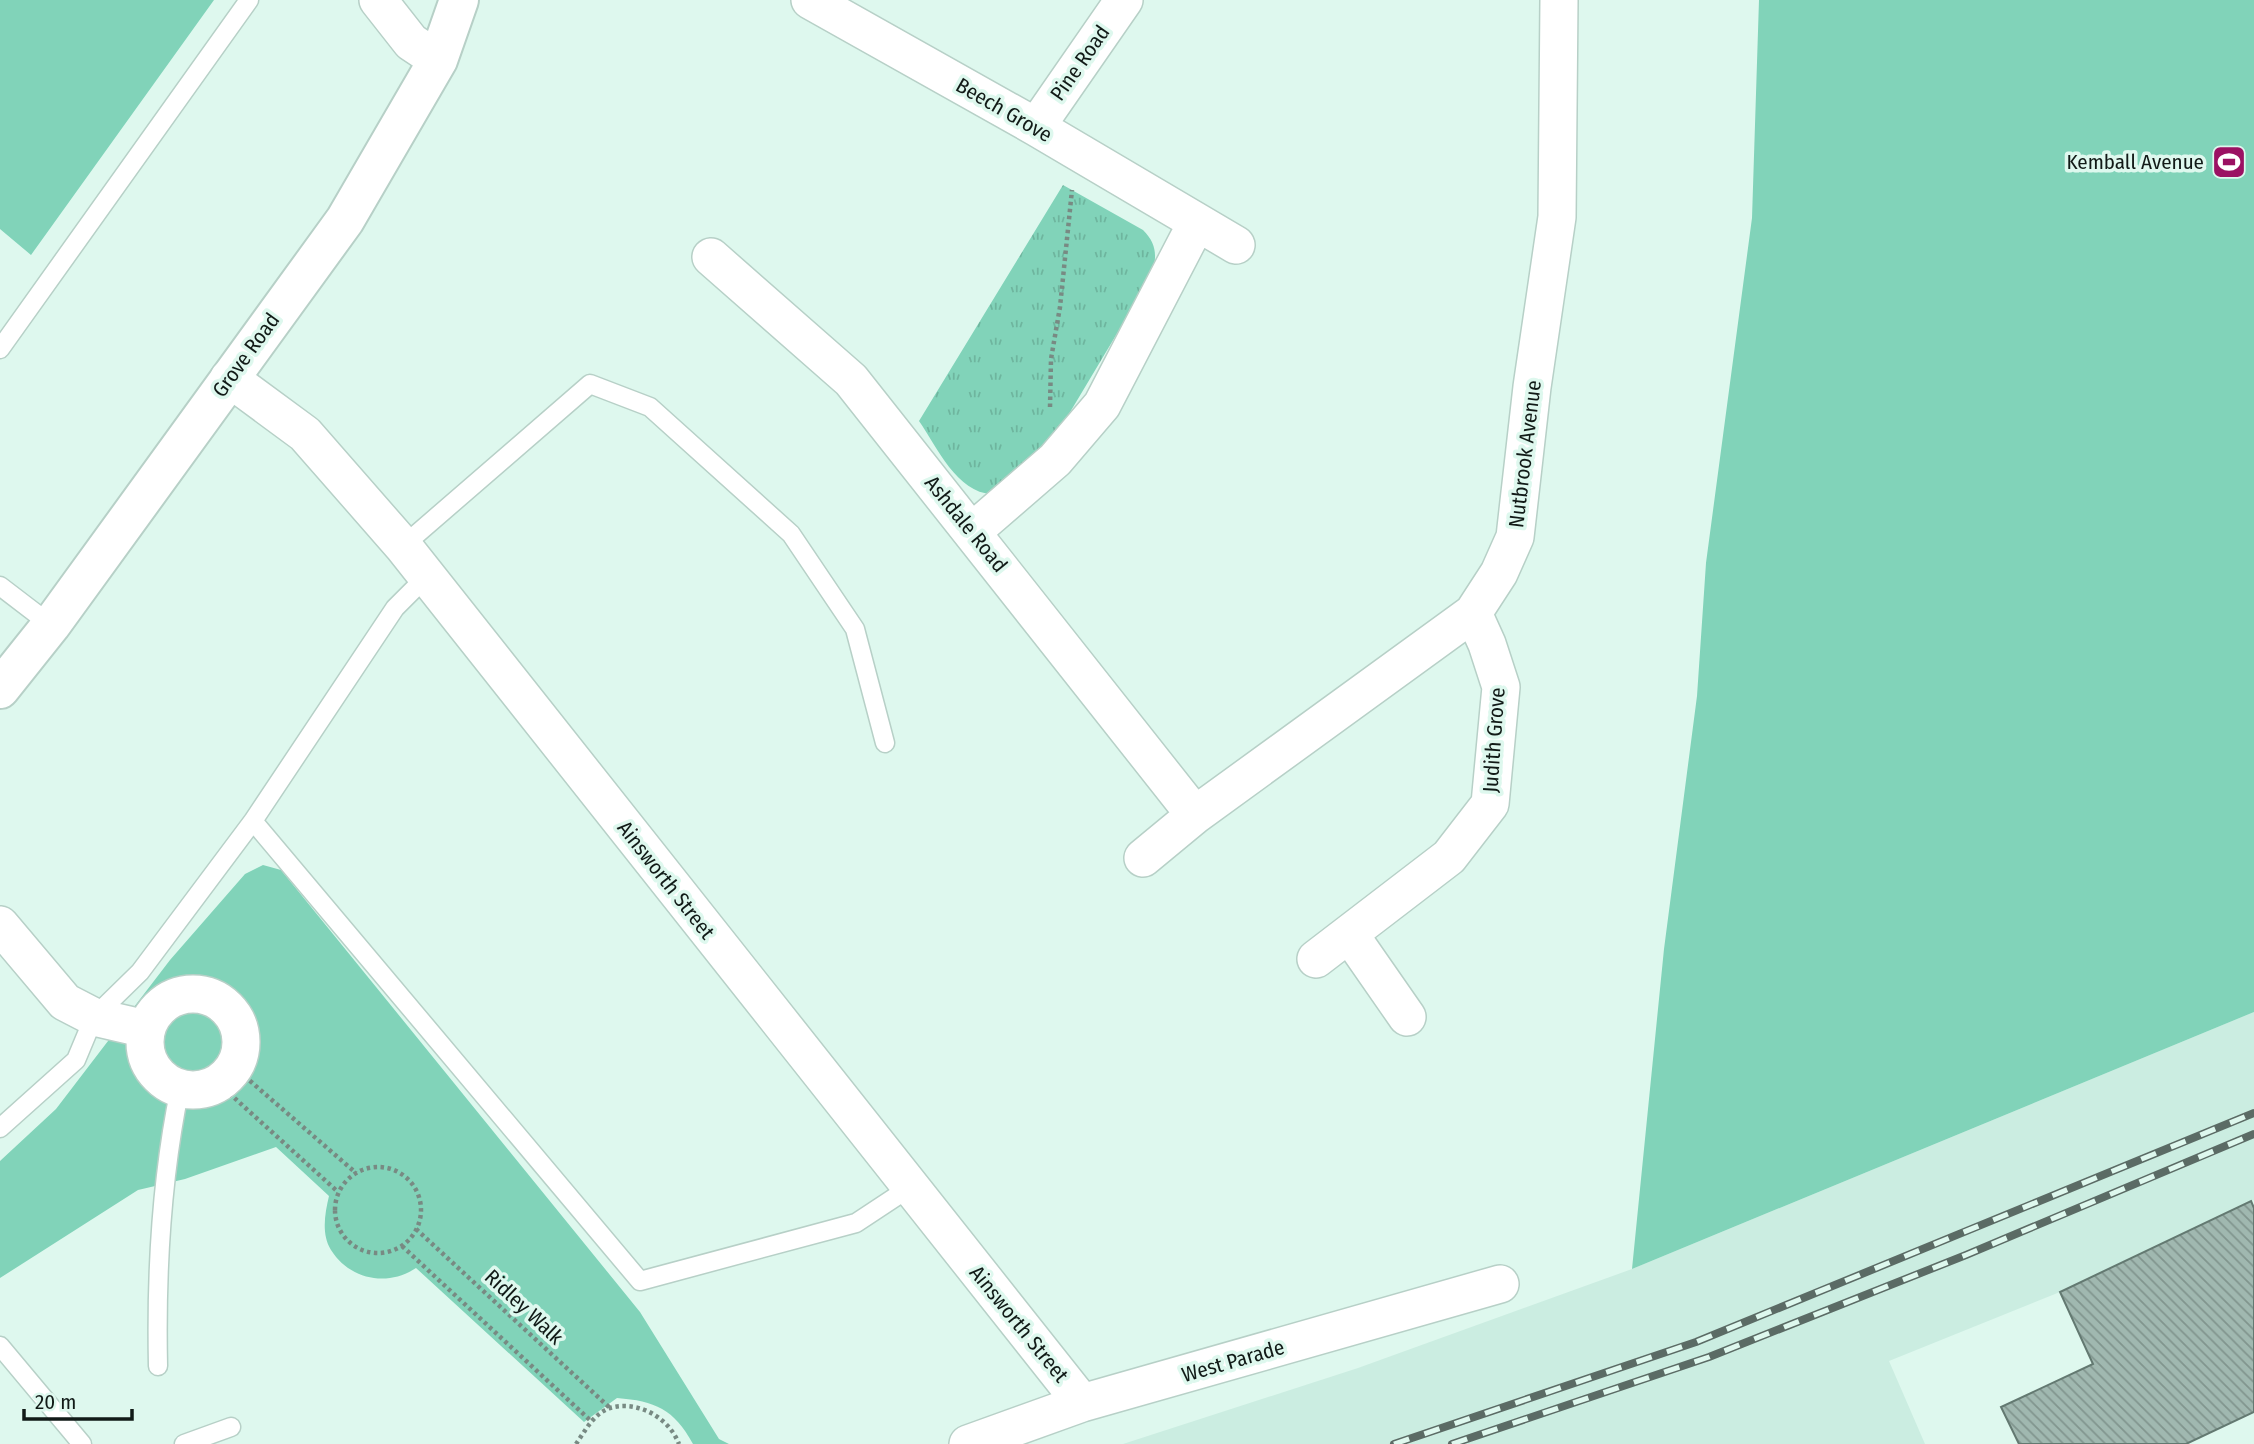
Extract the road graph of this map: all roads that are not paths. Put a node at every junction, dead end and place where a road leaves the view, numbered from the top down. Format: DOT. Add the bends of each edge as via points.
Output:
graph roads {
  1 [pos="249,0"];
  2 [pos="377,0"];
  3 [pos="459,0"];
  4 [pos="810,0"];
  5 [pos="1124,0"];
  6 [pos="1559,0"];
  7 [pos="438,60"];
  8 [pos="1036,127"];
  9 [pos="1196,223"];
  10 [pos="1236,245"];
  11 [pos="711,257"];
  12 [pos="0,349"];
  13 [pos="229,378"];
  14 [pos="972,531"];
  15 [pos="403,546"];
  16 [pos="426,577"];
  17 [pos="0,586"];
  18 [pos="1473,613"];
  19 [pos="51,625"];
  20 [pos="0,690"];
  21 [pos="885,743"];
  22 [pos="1195,815"];
  23 [pos="253,821"];
  24 [pos="1143,858"];
  25 [pos="0,925"];
  26 [pos="1350,935"];
  27 [pos="1316,959"];
  28 [pos="94,1017"];
  29 [pos="1407,1017"];
  30 [pos="146,1029"];
  31 [pos="180,1088"];
  32 [pos="0,1128"];
  33 [pos="909,1188"];
  34 [pos="1500,1284"];
  35 [pos="0,1346"];
  36 [pos="158,1366"];
  37 [pos="1082,1404"];
  38 [pos="231,1427"];
  39 [pos="82,1444"];
  40 [pos="184,1444"];
  41 [pos="968,1444"];
  1 -- 12 [label="lane"];
  2 -- 7 [label="street" via="411,42"];
  3 -- 7 [label="street, Grove Road"];
  4 -- 8 [label="street, Beech Grove"];
  5 -- 8 [label="street, Pine Road"];
  6 -- 18 [label="street, Nutbrook Avenue" via="1557,217 1515,537"];
  7 -- 13 [label="street, Grove Road" via="345,219"];
  8 -- 9 [label="street, Beech Grove"];
  9 -- 10 [label="street, Beech Grove"];
  9 -- 14 [label="street" via="1102,405 1055,460"];
  11 -- 14 [label="street, Ashdale Road" via="851,380"];
  13 -- 15 [label="street, Ainsworth Street" via="305,434"];
  13 -- 19 [label="street, Grove Road"];
  14 -- 22 [label="street, Ashdale Road"];
  15 -- 16 [label="street, Ainsworth Street"];
  15 -- 21 [label="lane" via="590,384 650,407 791,534 855,629"];
  16 -- 23 [label="lane" via="395,608"];
  16 -- 33 [label="street, Ainsworth Street"];
  17 -- 19 [label="lane"];
  18 -- 22 [label="street, Nutbrook Avenue"];
  18 -- 26 [label="street, Judith Grove" via="1501,687 1490,804 1449,857"];
  19 -- 20 [label="street, Grove Road"];
  22 -- 24 [label="street, Nutbrook Avenue"];
  23 -- 28 [label="lane" via="140,972"];
  23 -- 33 [label="lane" via="640,1281 856,1223"];
  25 -- 28 [label="street" via="65,1002"];
  26 -- 27 [label="street, Judith Grove"];
  26 -- 29 [label="street"];
  28 -- 30 [label="street"];
  28 -- 32 [label="lane" via="76,1060"];
  30 -- 31 [label="street" via="149,1060 158,1075"];
  30 -- 31 [label="street" via="159,1008 180,995 218,1000 230,1011 241,1034 240,1051 226,1076 187,1090"];
  31 -- 36 [label="lane" via="165,1183 157,1293"];
  33 -- 37 [label="street, Ainsworth Street"];
  34 -- 37 [label="street, West Parade"];
  35 -- 39 [label="lane"];
  37 -- 41 [label="street, West Parade"];
  38 -- 40 [label="lane"];
}
